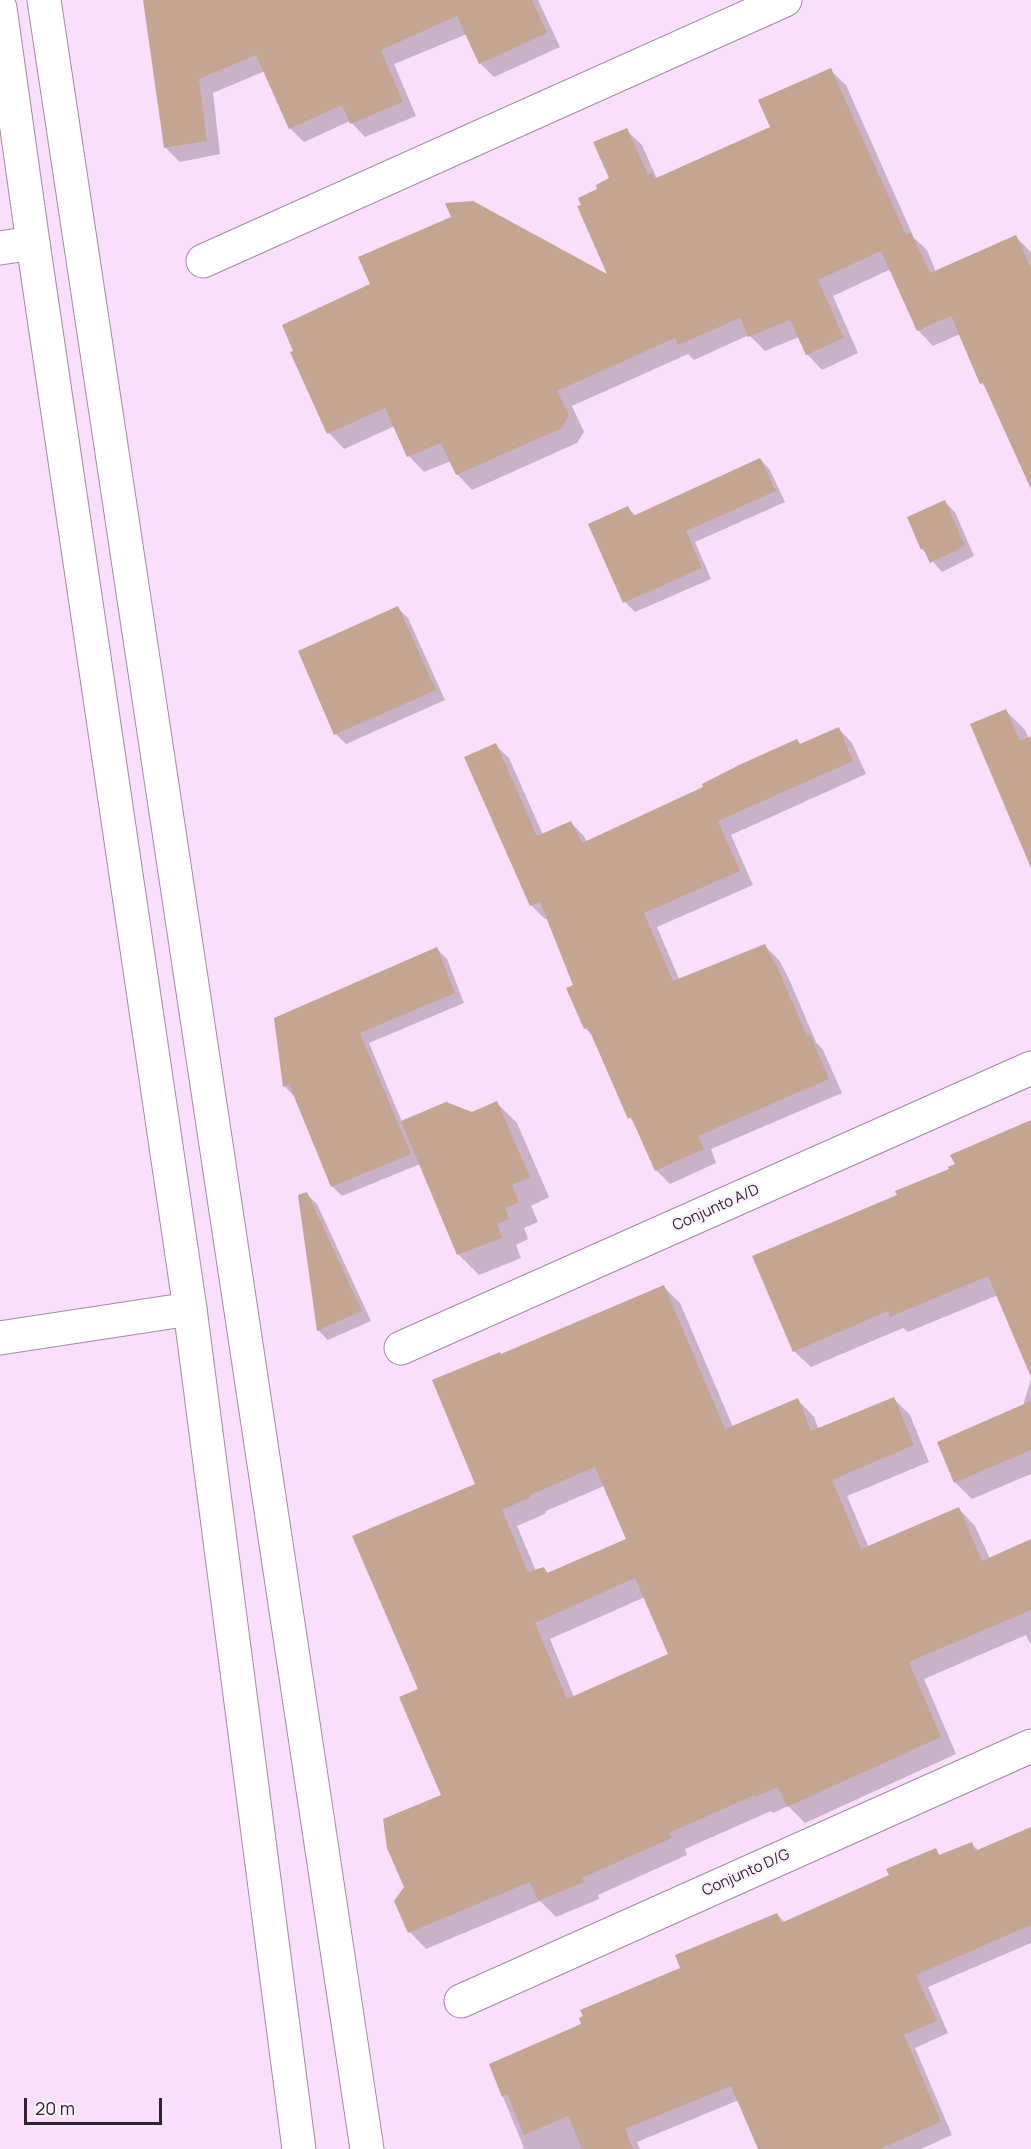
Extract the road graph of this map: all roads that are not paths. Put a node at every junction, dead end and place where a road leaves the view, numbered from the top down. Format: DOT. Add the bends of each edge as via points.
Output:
graph roads {
  1 [pos="44,0"];
  2 [pos="785,0"];
  3 [pos="0,8"];
  4 [pos="33,243"];
  5 [pos="0,248"];
  6 [pos="203,261"];
  7 [pos="1031,1068"];
  8 [pos="190,1309"];
  9 [pos="0,1338"];
  10 [pos="401,1348"];
  11 [pos="1031,1746"];
  12 [pos="461,2001"];
  13 [pos="299,2149"];
  14 [pos="367,2149"];
  1 -- 14 [label="street"];
  2 -- 6 [label="street"];
  3 -- 4 [label="street"];
  4 -- 5 [label="street"];
  4 -- 8 [label="street"];
  7 -- 10 [label="street, Conjunto A/D"];
  8 -- 9 [label="street"];
  8 -- 13 [label="street"];
  11 -- 12 [label="street, Conjunto D/G"];
}
